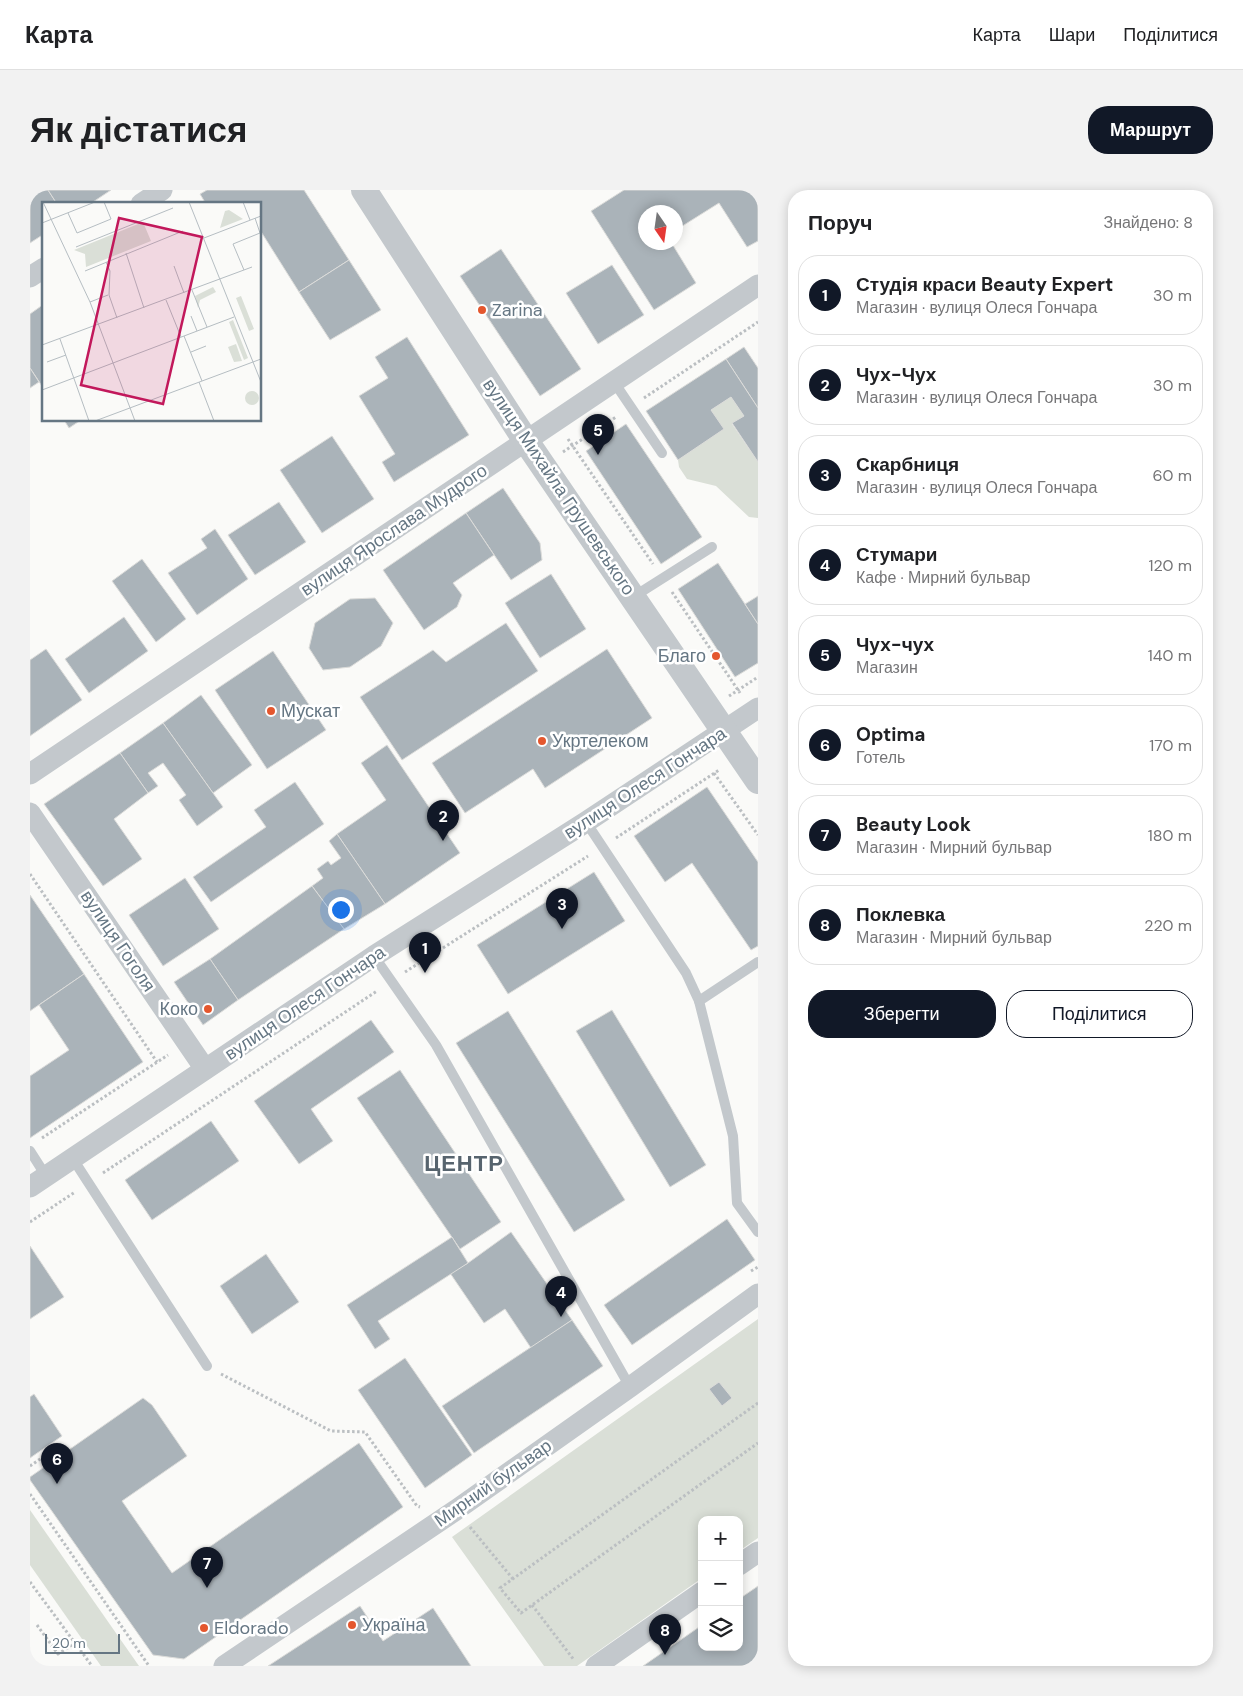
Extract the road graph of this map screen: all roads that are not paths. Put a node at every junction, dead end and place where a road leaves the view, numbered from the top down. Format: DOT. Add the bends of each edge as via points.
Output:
graph roads {
  1 [pos="162,190"];
  2 [pos="364,190"];
  3 [pos="144,202"];
  4 [pos="42,269"];
  5 [pos="30,278"];
  6 [pos="758,285"];
  7 [pos="614,382"];
  8 [pos="526,441"];
  9 [pos="662,453"];
  10 [pos="712,547"];
  11 [pos="632,597"];
  12 [pos="758,708"];
  13 [pos="723,731"];
  14 [pos="30,774"];
  15 [pos="758,781"];
  16 [pos="30,813"];
  17 [pos="586,822"];
  18 [pos="374,956"];
  19 [pos="758,962"];
  20 [pos="699,1002"];
  21 [pos="205,1069"];
  22 [pos="30,1152"];
  23 [pos="73,1159"];
  24 [pos="38,1181"];
  25 [pos="758,1232"];
  26 [pos="758,1294"];
  27 [pos="208,1366"];
  28 [pos="630,1388"];
  29 [pos="758,1552"];
  30 [pos="743,1562"];
  31 [pos="698,1595"];
  32 [pos="224,1666"];
  33 [pos="596,1666"];
  1 -- 3 [label="street"];
  2 -- 8 [label="street, вулиця Михайла Грушевського"];
  4 -- 5 [label="street"];
  6 -- 7 [label="street, вулиця Ярослава Мудрого"];
  7 -- 8 [label="street, вулиця Ярослава Мудрого"];
  7 -- 9 [label="lane"];
  8 -- 11 [label="street, вулиця Михайла Грушевського"];
  8 -- 14 [label="street, вулиця Ярослава Мудрого"];
  10 -- 11 [label="lane"];
  11 -- 13 [label="street, вулиця Михайла Грушевського"];
  12 -- 13 [label="street, вулиця Олеся Гончара"];
  13 -- 15 [label="street, вулиця Михайла Грушевського"];
  13 -- 17 [label="street, вулиця Олеся Гончара"];
  16 -- 21 [label="street, вулиця Гоголя"];
  17 -- 18 [label="street, вулиця Олеся Гончара"];
  17 -- 20 [label="lane" via="686,973"];
  18 -- 21 [label="street, вулиця Олеся Гончара"];
  18 -- 28 [label="lane" via="436,1045"];
  19 -- 20 [label="lane"];
  20 -- 25 [label="lane" via="733,1136 737,1203"];
  21 -- 23 [label="street, вулиця Олеся Гончара"];
  22 -- 24 [label="lane"];
  23 -- 24 [label="street, вулиця Олеся Гончара"];
  23 -- 27 [label="lane"];
  26 -- 28 [label="street, Мирний бульвар"];
  28 -- 32 [label="street, Мирний бульвар"];
  29 -- 30 [label="street"];
  31 -- 33 [label="street"];
}
